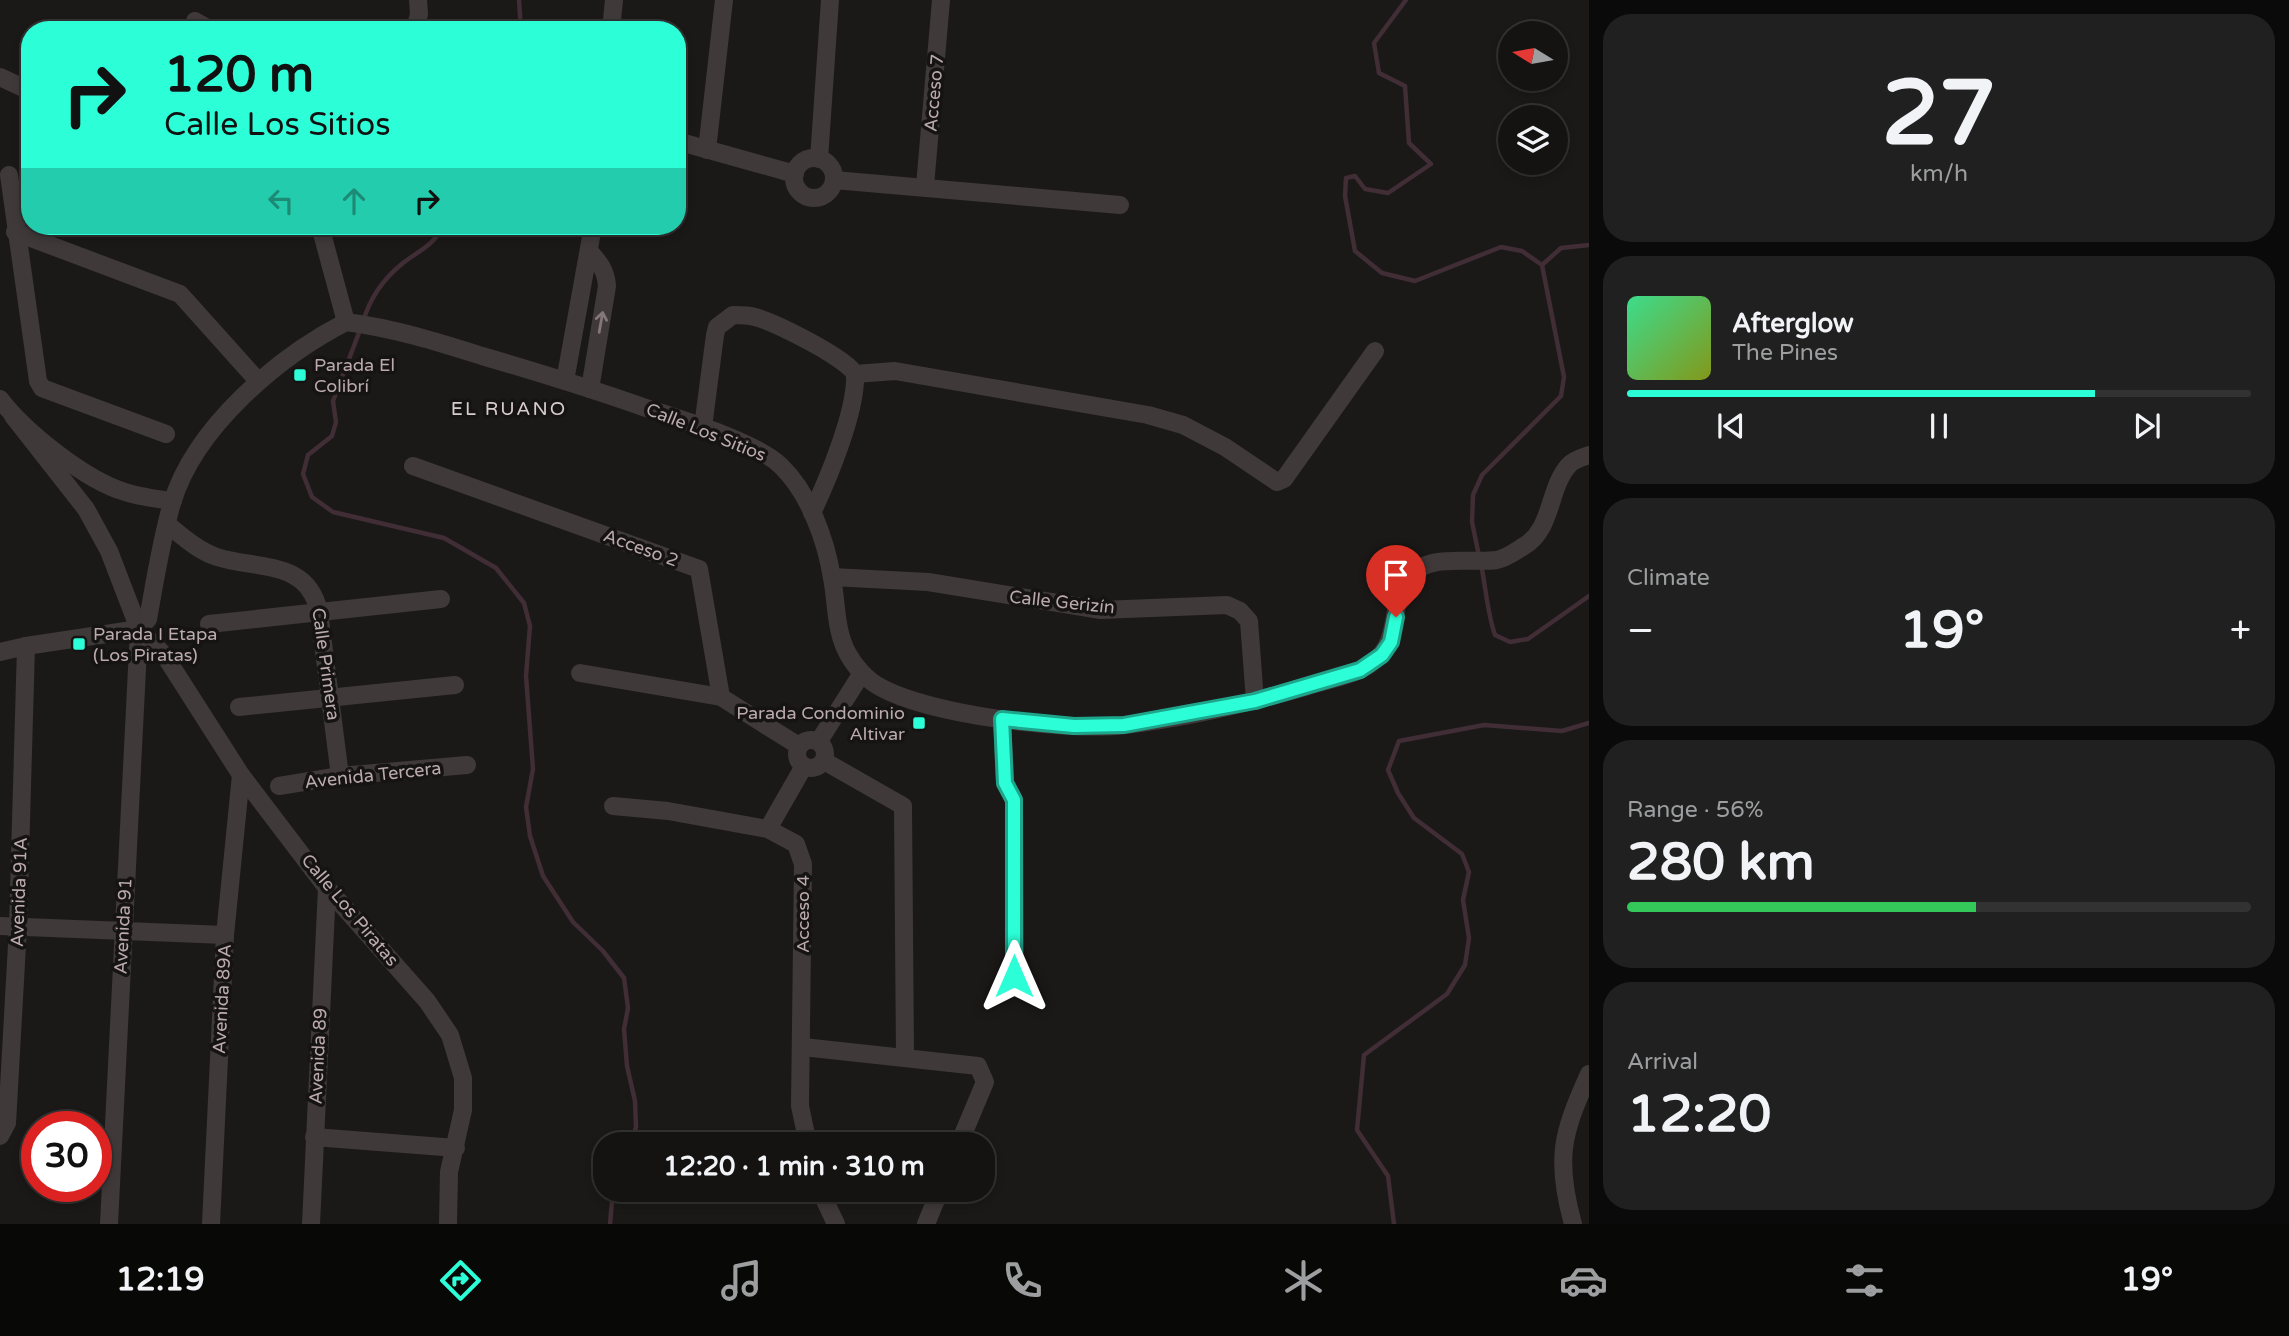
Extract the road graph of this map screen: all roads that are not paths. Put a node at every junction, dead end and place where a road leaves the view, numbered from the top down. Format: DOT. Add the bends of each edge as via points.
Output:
graph roads {
  1 [pos="418,0"];
  2 [pos="614,0"];
  3 [pos="724,0"];
  4 [pos="830,0"];
  5 [pos="941,0"];
  6 [pos="417,21"];
  7 [pos="612,21"];
  8 [pos="0,77"];
  9 [pos="21,87"];
  10 [pos="686,144"];
  11 [pos="707,150"];
  12 [pos="819,159"];
  13 [pos="795,174"];
  14 [pos="9,175"];
  15 [pos="834,180"];
  16 [pos="925,186"];
  17 [pos="1120,205"];
  18 [pos="15,232"];
  19 [pos="21,234"];
  20 [pos="23,235"];
  21 [pos="322,235"];
  22 [pos="592,235"];
  23 [pos="589,251"];
  24 [pos="346,321"];
  25 [pos="1375,351"];
  26 [pos="855,374"];
  27 [pos="565,380"];
  28 [pos="258,381"];
  29 [pos="590,389"];
  30 [pos="0,399"];
  31 [pos="13,416"];
  32 [pos="703,427"];
  33 [pos="166,433"];
  34 [pos="1589,455"];
  35 [pos="413,466"];
  36 [pos="173,501"];
  37 [pos="812,513"];
  38 [pos="167,524"];
  39 [pos="832,577"];
  40 [pos="441,599"];
  41 [pos="319,612"];
  42 [pos="209,624"];
  43 [pos="139,629"];
  44 [pos="26,646"];
  45 [pos="0,652"];
  46 [pos="580,673"];
  47 [pos="862,673"];
  48 [pos="455,685"];
  49 [pos="332,696"];
  50 [pos="721,697"];
  51 [pos="1255,701"];
  52 [pos="239,707"];
  53 [pos="1002,719"];
  54 [pos="819,741"];
  55 [pos="799,746"];
  56 [pos="824,761"];
  57 [pos="467,765"];
  58 [pos="804,766"];
  59 [pos="242,775"];
  60 [pos="340,776"];
  61 [pos="279,786"];
  62 [pos="614,806"];
  63 [pos="768,828"];
  64 [pos="327,888"];
  65 [pos="9,927"];
  66 [pos="122,931"];
  67 [pos="225,935"];
  68 [pos="1020,989"];
  69 [pos="803,1047"];
  70 [pos="905,1056"];
  71 [pos="1589,1074"];
  72 [pos="805,1132"];
  73 [pos="964,1132"];
  74 [pos="0,1136"];
  75 [pos="314,1137"];
  76 [pos="456,1148"];
  77 [pos="826,1202"];
  78 [pos="935,1202"];
  79 [pos="109,1224"];
  80 [pos="211,1224"];
  81 [pos="311,1224"];
  82 [pos="448,1224"];
  83 [pos="836,1224"];
  84 [pos="926,1224"];
  85 [pos="1573,1224"];
  1 -- 6 [label="street"];
  2 -- 7 [label="street"];
  3 -- 11 [label="street"];
  4 -- 12 [label="street"];
  5 -- 16 [label="street, Acceso 7"];
  8 -- 9 [label="street"];
  10 -- 11 [label="street"];
  11 -- 13 [label="street"];
  12 -- 13 [label="street" via="806,160"];
  12 -- 15 [label="street" via="829,164"];
  13 -- 15 [label="street" via="800,192 811,198 824,196"];
  14 -- 18 [label="street"];
  15 -- 16 [label="street"];
  16 -- 17 [label="street"];
  18 -- 19 [label="street"];
  18 -- 33 [label="street" via="41,388"];
  20 -- 28 [label="street" via="180,294"];
  21 -- 24 [label="street"];
  22 -- 23 [label="street"];
  23 -- 27 [label="street"];
  29 -- 23 [label="street, one-way" via="607,286 606,275"];
  24 -- 27 [label="street, Calle Los Sitios" via="418,336"];
  24 -- 28 [label="street" via="296,350"];
  25 -- 26 [label="street" via="1284,479 1277,482 1183,425 1148,415 895,371"];
  26 -- 32 [label="street" via="842,361 802,339 755,317 733,315 717,327"];
  26 -- 37 [label="street" via="853,400"];
  27 -- 29 [label="street, Calle Los Sitios"];
  28 -- 36 [label="street" via="228,412 189,466"];
  29 -- 32 [label="street, Calle Los Sitios"];
  30 -- 31 [label="street"];
  31 -- 36 [label="street" via="101,482 123,492"];
  31 -- 43 [label="street" via="86,509 110,551"];
  32 -- 37 [label="street, Calle Los Sitios" via="769,456 794,482"];
  34 -- 51 [label="street, Calle Los Sitios" via="1569,464 1531,542 1502,560 1424,565 1410,575 1401,591 1391,642 1382,655 1360,670"];
  35 -- 50 [label="street, Acceso 2" via="699,569"];
  36 -- 38 [label="street"];
  37 -- 39 [label="street, Calle Los Sitios"];
  38 -- 41 [label="street, Calle Primera" via="204,552 271,566 299,579 316,597"];
  38 -- 43 [label="street" via="148,619"];
  39 -- 47 [label="street, Calle Los Sitios" via="840,634"];
  39 -- 51 [label="street, Calle Gerizín" via="928,582 1101,610 1227,605 1248,621"];
  40 -- 41 [label="street"];
  41 -- 42 [label="street"];
  41 -- 49 [label="street, Calle Primera"];
  43 -- 44 [label="street"];
  43 -- 59 [label="street, Calle Los Piratas" via="165,656"];
  43 -- 66 [label="street, Avenida 91"];
  44 -- 45 [label="street"];
  44 -- 65 [label="street, Avenida 91A"];
  46 -- 50 [label="street"];
  47 -- 53 [label="street, Calle Los Sitios" via="894,694"];
  47 -- 54 [label="street"];
  48 -- 49 [label="street"];
  49 -- 52 [label="street"];
  49 -- 60 [label="street, Calle Primera"];
  50 -- 55 [label="street"];
  51 -- 53 [label="street, Calle Los Sitios" via="1124,725"];
  53 -- 68 [label="street" via="1005,783 1014,800 1014,976"];
  54 -- 55 [label="street" via="806,740"];
  54 -- 56 [label="street"];
  55 -- 58 [label="street" via="798,759"];
  56 -- 58 [label="street" via="813,768"];
  56 -- 70 [label="street" via="903,806"];
  57 -- 60 [label="street, Avenida Tercera"];
  58 -- 63 [label="street"];
  59 -- 64 [label="street, Calle Los Piratas"];
  59 -- 67 [label="street, Avenida 89A"];
  60 -- 61 [label="street, Avenida Tercera"];
  62 -- 63 [label="street, Acceso 4"];
  63 -- 69 [label="street, Acceso 4" via="796,844 803,864"];
  64 -- 75 [label="street, Avenida 89"];
  64 -- 76 [label="street, Calle Los Piratas" via="427,1001 450,1035 463,1078"];
  65 -- 66 [label="street"];
  65 -- 74 [label="street, Avenida 91A" via="7,1123"];
  66 -- 67 [label="street"];
  66 -- 79 [label="street, Avenida 91"];
  67 -- 80 [label="street, Avenida 89A"];
  69 -- 70 [label="street"];
  69 -- 72 [label="street, Acceso 4" via="800,1106"];
  70 -- 73 [label="street" via="978,1066 985,1082"];
  71 -- 85 [label="street" via="1564,1135 1563,1189"];
  75 -- 76 [label="street"];
  75 -- 81 [label="street, Avenida 89"];
  76 -- 82 [label="street, Calle Los Piratas" via="449,1172"];
  77 -- 83 [label="street"];
  78 -- 84 [label="street"];
}
